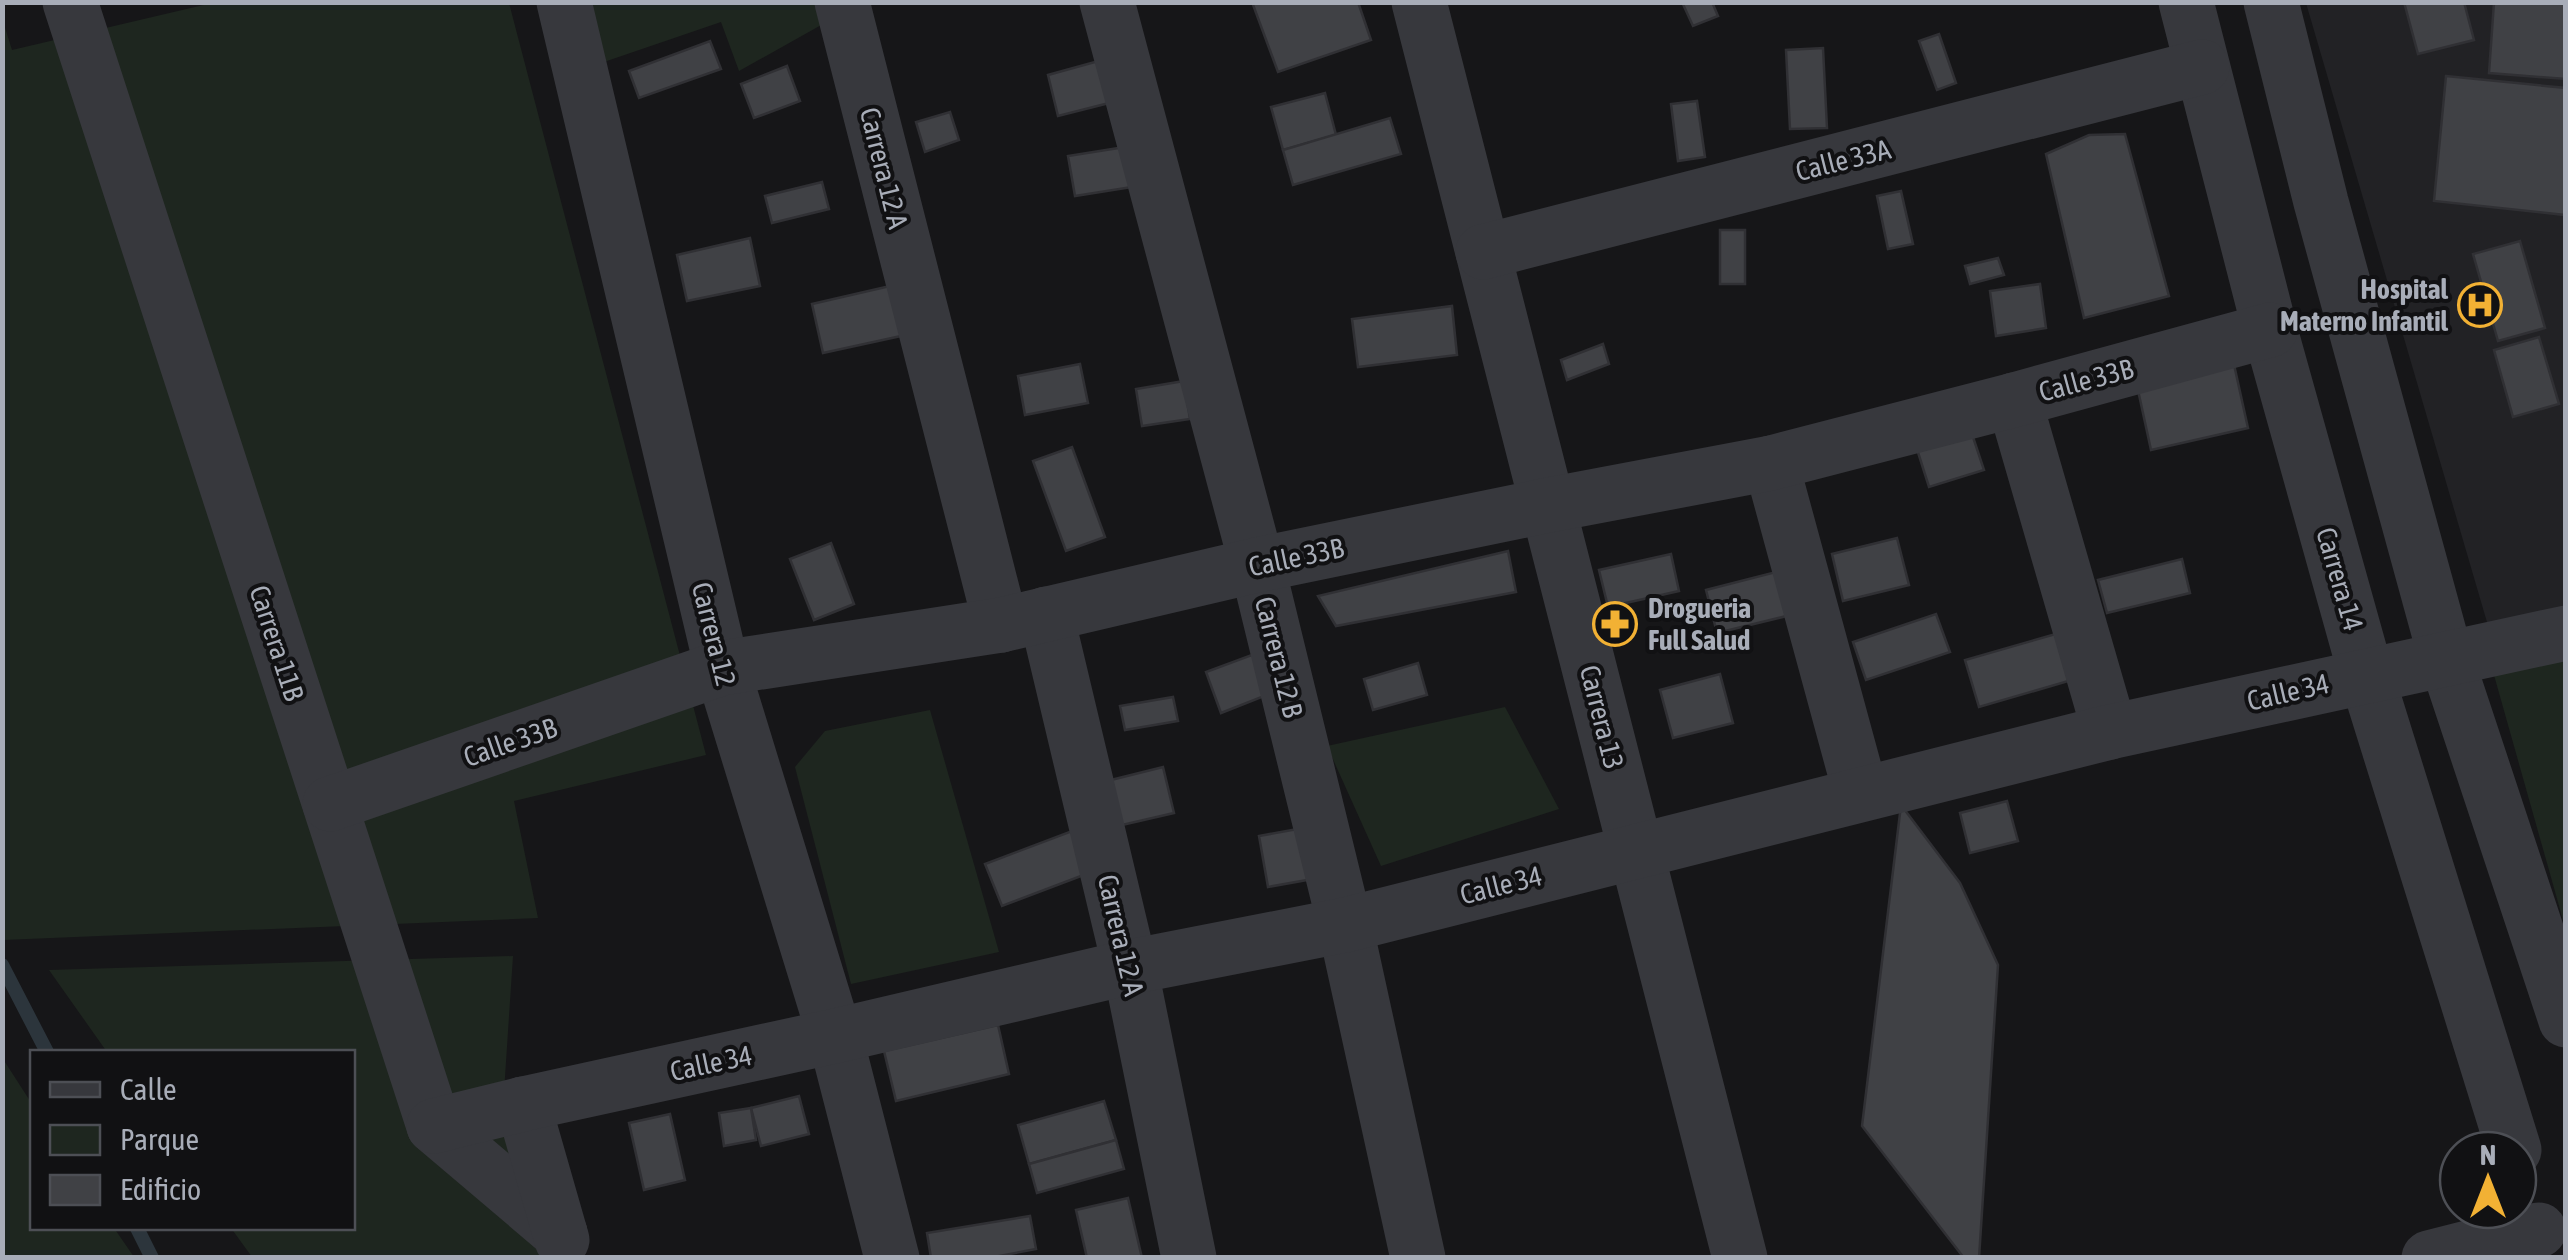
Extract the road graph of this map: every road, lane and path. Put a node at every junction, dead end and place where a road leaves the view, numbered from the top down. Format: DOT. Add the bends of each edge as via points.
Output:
graph roads {
  1 [pos="564,2"];
  2 [pos="842,2"];
  3 [pos="1108,2"];
  4 [pos="1420,2"];
  5 [pos="2186,2"];
  6 [pos="2271,2"];
  7 [pos="70,3"];
  8 [pos="2202,67"];
  9 [pos="2321,202"];
  10 [pos="2241,219"];
  11 [pos="1483,252"];
  12 [pos="2270,330"];
  13 [pos="2014,400"];
  14 [pos="1771,463"];
  15 [pos="1549,505"];
  16 [pos="1257,564"];
  17 [pos="1023,620"];
  18 [pos="2566,632"];
  19 [pos="2446,658"];
  20 [pos="722,668"];
  21 [pos="2366,674"];
  22 [pos="2110,732"];
  23 [pos="1861,794"];
  24 [pos="330,804"];
  25 [pos="1636,850"];
  26 [pos="1345,925"];
  27 [pos="1130,968"];
  28 [pos="2566,1020"];
  29 [pos="835,1036"];
  30 [pos="523,1104"];
  31 [pos="434,1126"];
  32 [pos="2508,1130"];
  33 [pos="2543,1244"];
  34 [pos="563,1245"];
  35 [pos="892,1258"];
  36 [pos="1188,1258"];
  37 [pos="1418,1258"];
  38 [pos="1740,1258"];
  39 [pos="2428,1258"];
  1 -- 20 [label="street, Carrera 12"];
  2 -- 17 [label="street, Carrera 12 A"];
  3 -- 16 [label="street, Carrera 12 B"];
  4 -- 11 [label="street, Carrera 13"];
  5 -- 8 [label="street, Carrera 14"];
  6 -- 9 [label="street"];
  7 -- 24 [label="street, Carrera 11B"];
  8 -- 10 [label="street, Carrera 14"];
  8 -- 11 [label="street, Calle 33A"];
  9 -- 10 [label="street"];
  9 -- 19 [label="street"];
  10 -- 12 [label="street, Carrera 14"];
  11 -- 15 [label="street, Carrera 13"];
  12 -- 13 [label="street, Calle 33B"];
  12 -- 21 [label="street, Carrera 14"];
  13 -- 14 [label="street, Calle 33B"];
  13 -- 22 [label="street"];
  14 -- 15 [label="street, Calle 33B"];
  14 -- 23 [label="street"];
  15 -- 16 [label="street, Calle 33B"];
  15 -- 25 [label="street, Carrera 13"];
  16 -- 17 [label="street, Calle 33B"];
  16 -- 26 [label="street, Carrera 12 B"];
  17 -- 20 [label="street, Calle 33B"];
  17 -- 27 [label="street, Carrera 12 A"];
  18 -- 19 [label="street, Calle 34"];
  19 -- 21 [label="street, Calle 34"];
  19 -- 28 [label="street"];
  20 -- 24 [label="street, Calle 33B"];
  20 -- 29 [label="street, Carrera 12"];
  21 -- 22 [label="street, Calle 34"];
  21 -- 32 [label="street, Carrera 14"];
  22 -- 23 [label="street, Calle 34"];
  23 -- 25 [label="street, Calle 34"];
  24 -- 31 [label="street, Carrera 11B"];
  25 -- 26 [label="street, Calle 34"];
  25 -- 38 [label="street, Carrera 13"];
  26 -- 27 [label="street, Calle 34"];
  26 -- 37 [label="street, Carrera 12 B"];
  27 -- 29 [label="street, Calle 34"];
  27 -- 36 [label="street, Carrera 12 A"];
  29 -- 30 [label="street, Calle 34"];
  29 -- 35 [label="street, Carrera 12"];
  30 -- 31 [label="street, Calle 34"];
  30 -- 34 [label="street"];
  31 -- 34 [label="street"];
  33 -- 39 [label="street"];
}
